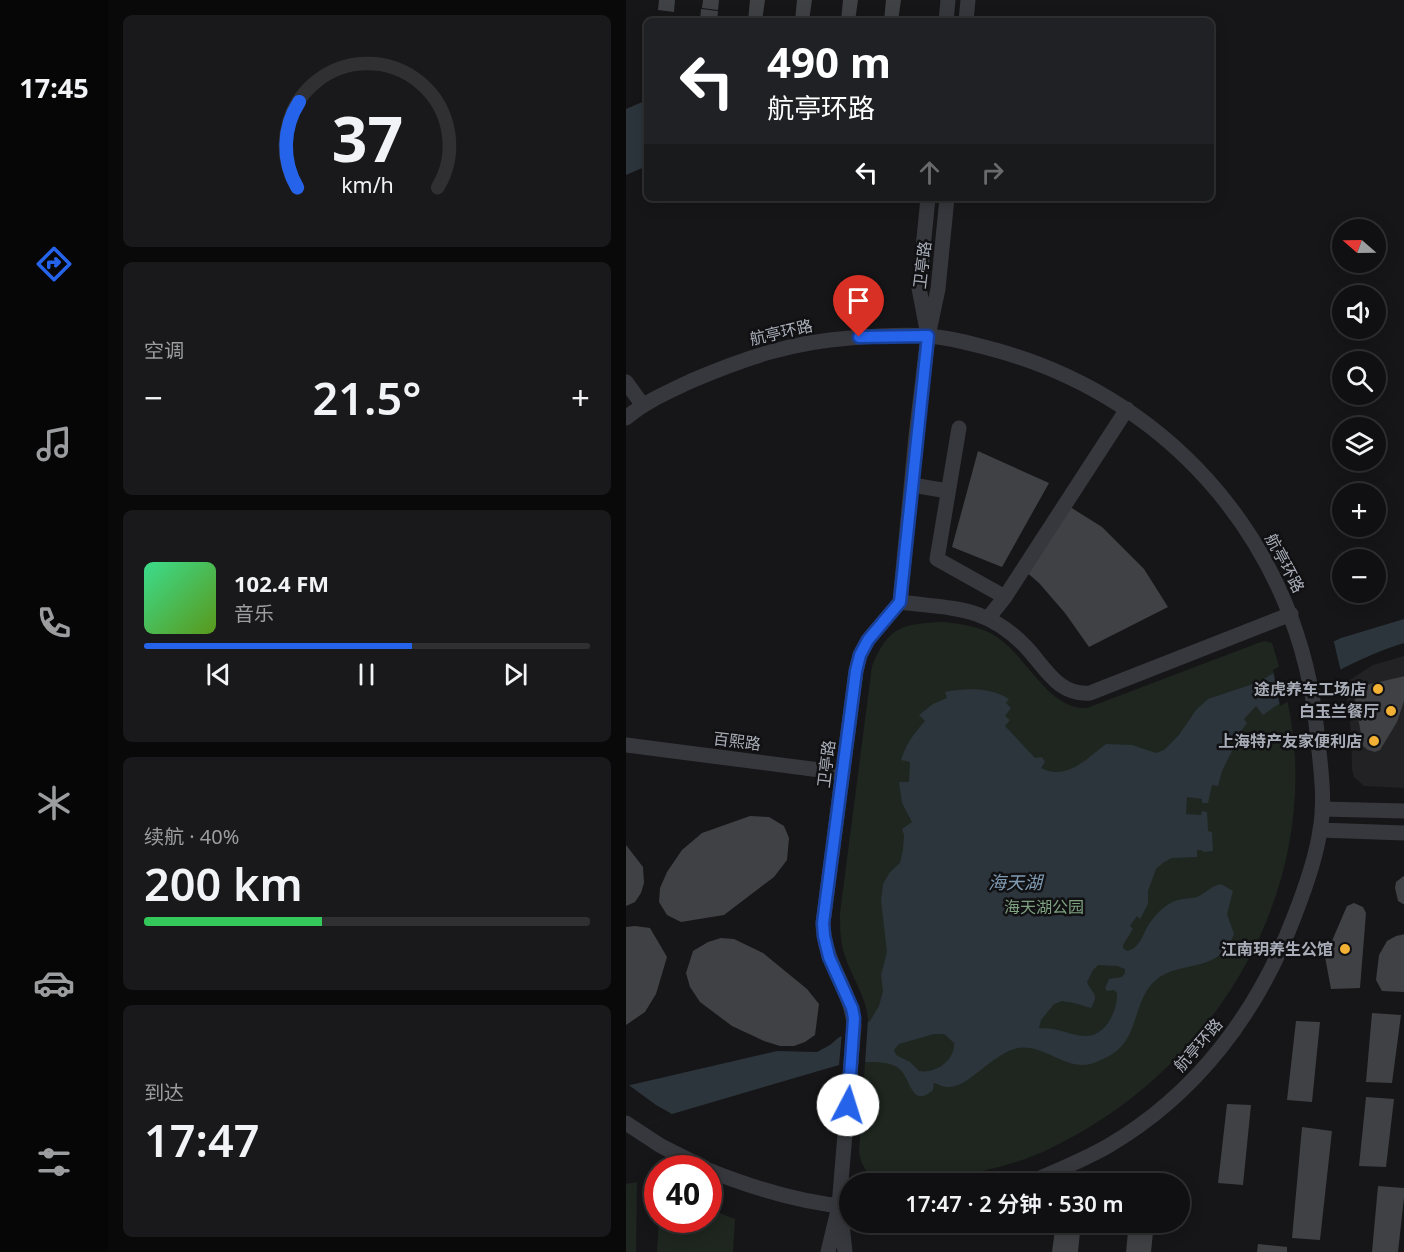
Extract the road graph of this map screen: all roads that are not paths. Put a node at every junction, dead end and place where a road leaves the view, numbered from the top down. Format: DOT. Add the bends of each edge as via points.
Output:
graph roads {
  1 [pos="948,0"];
  2 [pos="968,0"];
  3 [pos="946,18"];
  4 [pos="966,18"];
  5 [pos="928,201"];
  6 [pos="947,201"];
  7 [pos="928,336"];
  8 [pos="626,382"];
  9 [pos="642,404"];
  10 [pos="1127,409"];
  11 [pos="626,418"];
  12 [pos="959,428"];
  13 [pos="912,485"];
  14 [pos="948,490"];
  15 [pos="1005,597"];
  16 [pos="900,602"];
  17 [pos="1291,614"];
  18 [pos="989,617"];
  19 [pos="626,745"];
  20 [pos="843,773"];
  21 [pos="1322,808"];
  22 [pos="1404,811"];
  23 [pos="1320,830"];
  24 [pos="1404,833"];
  25 [pos="631,1127"];
  26 [pos="677,1155"];
  27 [pos="846,1173"];
  28 [pos="1052,1173"];
  29 [pos="722,1175"];
  30 [pos="839,1205"];
  31 [pos="839,1220"];
  32 [pos="845,1233"];
  33 [pos="828,1252"];
  34 [pos="845,1252"];
  1 -- 3 [label="street"];
  2 -- 4 [label="street"];
  5 -- 7 [label="street, 卫亭路" via="919,288"];
  6 -- 7 [label="street, 卫亭路" via="938,289"];
  7 -- 9 [label="street, 航亭环路" via="859,337 786,346 721,368"];
  7 -- 10 [label="street, 航亭环路" via="1044,366"];
  7 -- 13 [label="street, 卫亭路"];
  8 -- 9 [label="street"];
  9 -- 11 [label="street, 航亭环路"];
  10 -- 15 [label="street"];
  10 -- 17 [label="street, 航亭环路" via="1179,452 1236,513 1258,547"];
  12 -- 14 [label="street"];
  13 -- 14 [label="street"];
  13 -- 16 [label="street, 卫亭路"];
  14 -- 15 [label="street" via="937,559"];
  15 -- 18 [label="street"];
  16 -- 18 [label="street"];
  16 -- 20 [label="street, 卫亭路" via="860,655"];
  17 -- 18 [label="street" via="1081,694 1056,682 1026,646"];
  17 -- 21 [label="street, 航亭环路" via="1314,696"];
  19 -- 20 [label="street, 百熙路"];
  20 -- 27 [label="street, 卫亭路" via="823,923 829,957 852,1008 854,1026"];
  21 -- 22 [label="street"];
  21 -- 23 [label="street, 航亭环路"];
  23 -- 24 [label="street"];
  23 -- 28 [label="street, 航亭环路" via="1284,945 1263,987 1216,1055 1166,1105 1108,1146"];
  25 -- 26 [label="street"];
  29 -- 30 [label="street" via="747,1185"];
  31 -- 33 [label="street"];
  32 -- 34 [label="street"];
}
